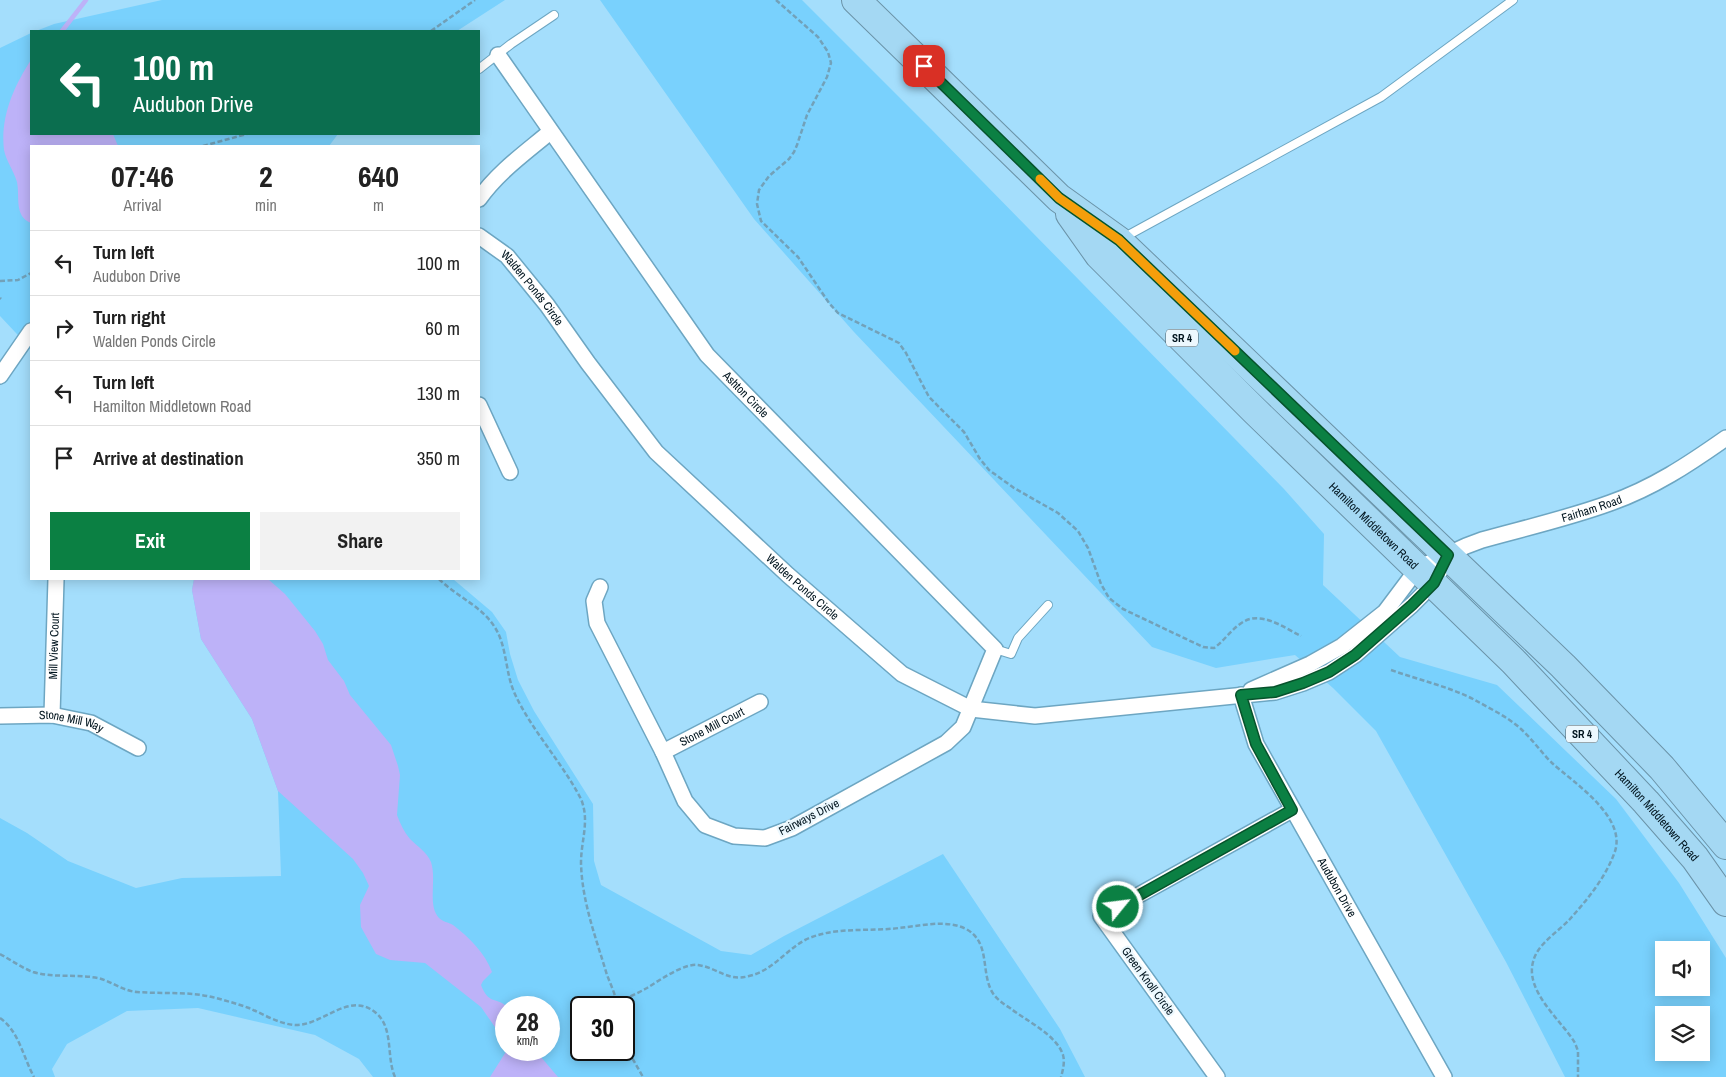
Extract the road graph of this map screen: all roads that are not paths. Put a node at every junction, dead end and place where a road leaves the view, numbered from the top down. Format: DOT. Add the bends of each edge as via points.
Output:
graph roads {
  1 [pos="856,0"];
  2 [pos="1512,0"];
  3 [pos="554,15"];
  4 [pos="498,55"];
  5 [pos="480,68"];
  6 [pos="550,132"];
  7 [pos="480,198"];
  8 [pos="1059,198"];
  9 [pos="480,237"];
  10 [pos="1119,240"];
  11 [pos="30,332"];
  12 [pos="0,376"];
  13 [pos="480,407"];
  14 [pos="1726,438"];
  15 [pos="510,472"];
  16 [pos="1448,555"];
  17 [pos="1426,576"];
  18 [pos="56,580"];
  19 [pos="600,587"];
  20 [pos="1048,605"];
  21 [pos="995,649"];
  22 [pos="1241,695"];
  23 [pos="760,702"];
  24 [pos="972,709"];
  25 [pos="52,715"];
  26 [pos="0,716"];
  27 [pos="138,748"];
  28 [pos="663,752"];
  29 [pos="1292,810"];
  30 [pos="1724,837"];
  31 [pos="1695,858"];
  32 [pos="1726,902"];
  33 [pos="1217,1077"];
  34 [pos="1444,1077"];
  1 -- 8 [label="highway, Hamilton Middletown Road / SR 4"];
  2 -- 10 [label="lane" via="1381,97"];
  3 -- 4 [label="lane"];
  4 -- 5 [label="lane"];
  4 -- 6 [label="street, Ashton Circle"];
  6 -- 7 [label="street" via="509,165"];
  6 -- 21 [label="street, Ashton Circle" via="707,355"];
  8 -- 10 [label="highway, Hamilton Middletown Road / SR 4"];
  8 -- 17 [label="highway, Hamilton Middletown Road / SR 4" via="1099,255"];
  9 -- 24 [label="street, Walden Ponds Circle" via="507,256 536,291 656,452 788,575 902,674"];
  10 -- 16 [label="highway, Hamilton Middletown Road / SR 4"];
  11 -- 12 [label="street"];
  13 -- 15 [label="street"];
  14 -- 16 [label="street, Fairham Road" via="1681,470 1610,503 1482,540"];
  16 -- 17 [label="street, Walden Ponds Circle"];
  16 -- 30 [label="highway, Hamilton Middletown Road / SR 4" via="1620,723"];
  17 -- 22 [label="street, Walden Ponds Circle" via="1342,646"];
  17 -- 22 [label="street, Walden Ponds Circle" via="1393,623 1329,672 1275,692"];
  17 -- 31 [label="highway, Hamilton Middletown Road / SR 4" via="1513,661"];
  18 -- 25 [label="street, Mill View Court"];
  19 -- 28 [label="street, Fairways Drive" via="594,601 597,623"];
  20 -- 21 [label="lane" via="1018,638 1011,654"];
  21 -- 24 [label="street"];
  22 -- 24 [label="street, Walden Ponds Circle" via="1035,716"];
  22 -- 29 [label="street, Audubon Drive" via="1256,744"];
  23 -- 28 [label="street, Stone Mill Court"];
  24 -- 28 [label="street, Fairways Drive" via="963,727 946,743 792,828 766,838 734,836 705,825 685,801"];
  25 -- 26 [label="street, Stone Mill Way"];
  25 -- 27 [label="street, Stone Mill Way" via="91,723"];
  29 -- 33 [label="street, Green Knoll Circle" via="1101,916"];
  29 -- 34 [label="street, Audubon Drive"];
  30 -- 31 [label="street"];
  31 -- 32 [label="highway, Hamilton Middletown Road / SR 4"];
}
